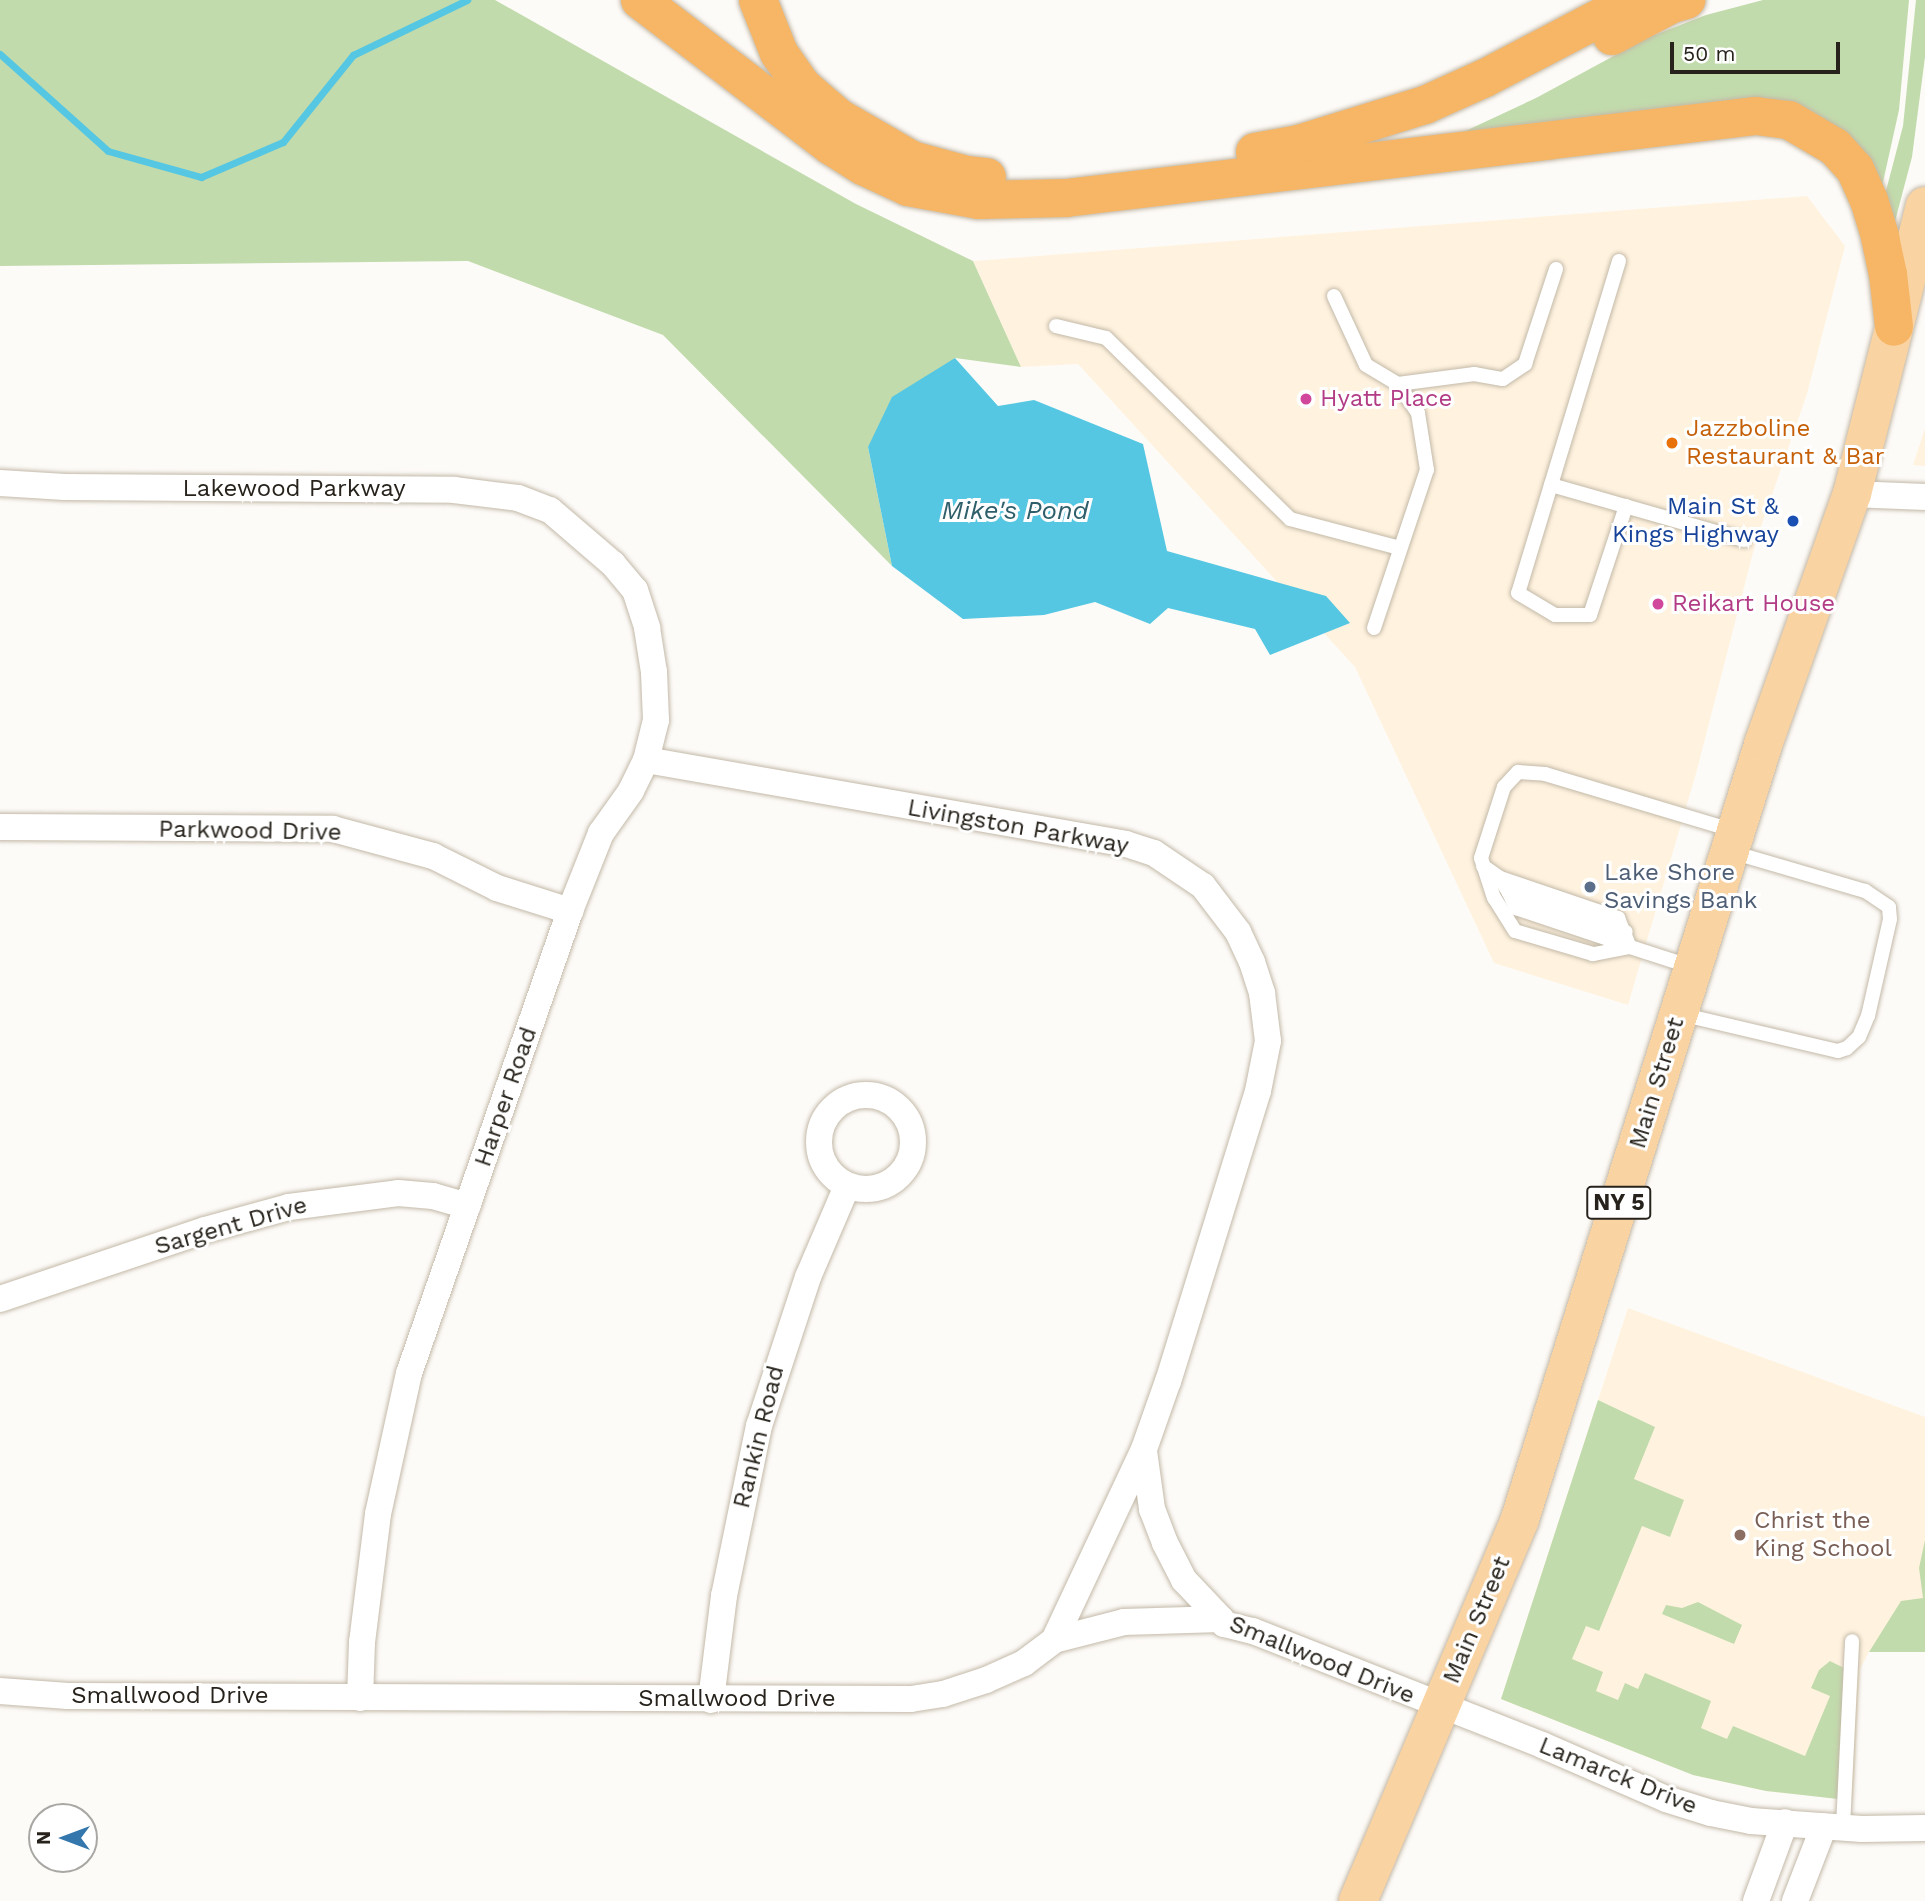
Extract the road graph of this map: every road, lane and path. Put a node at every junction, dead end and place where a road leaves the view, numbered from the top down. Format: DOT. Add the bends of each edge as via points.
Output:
graph roads {
  1 [pos="640,0"];
  2 [pos="758,0"];
  3 [pos="1634,0"];
  4 [pos="1686,0"];
  5 [pos="1275,173"];
  6 [pos="1925,206"];
  7 [pos="1619,261"];
  8 [pos="1556,269"];
  9 [pos="1334,296"];
  10 [pos="1925,304"];
  11 [pos="1056,326"];
  12 [pos="1894,327"];
  13 [pos="1398,384"];
  14 [pos="0,483"];
  15 [pos="1551,485"];
  16 [pos="1852,494"];
  17 [pos="1925,497"];
  18 [pos="1626,506"];
  19 [pos="579,532"];
  20 [pos="1744,540"];
  21 [pos="1400,548"];
  22 [pos="1374,628"];
  23 [pos="646,760"];
  24 [pos="0,827"];
  25 [pos="1733,841"];
  26 [pos="1483,866"];
  27 [pos="1500,878"];
  28 [pos="1509,893"];
  29 [pos="570,911"];
  30 [pos="1626,932"];
  31 [pos="1630,947"];
  32 [pos="1693,967"];
  33 [pos="1679,1013"];
  34 [pos="847,1186"];
  35 [pos="468,1206"];
  36 [pos="0,1299"];
  37 [pos="1144,1449"];
  38 [pos="1221,1619"];
  39 [pos="1054,1640"];
  40 [pos="1852,1641"];
  41 [pos="0,1691"];
  42 [pos="360,1698"];
  43 [pos="711,1700"];
  44 [pos="1441,1707"];
  45 [pos="1785,1822"];
  46 [pos="1833,1827"];
  47 [pos="1925,1828"];
  48 [pos="1358,1901"];
  49 [pos="1756,1901"];
  50 [pos="1795,1901"];
  1 -- 5 [label="highway" via="831,146 888,179 929,193 1029,200"];
  2 -- 3 [label="highway" via="779,53 802,86 839,118 912,160 967,175 1018,179 1243,154 1370,124 1485,78"];
  4 -- 5 [label="highway" via="1464,113 1363,150"];
  5 -- 12 [label="highway" via="1755,116 1789,120 1835,148 1855,169 1882,245"];
  6 -- 12 [label="main road, Main Street / NY 5"];
  7 -- 15 [label="lane"];
  8 -- 13 [label="lane" via="1525,364 1503,379 1475,374"];
  9 -- 13 [label="lane" via="1366,365"];
  10 -- 16 [label="main road, Main Street / NY 5" via="1893,414"];
  11 -- 21 [label="lane" via="1106,338 1290,519"];
  12 -- 16 [label="main road, Main Street / NY 5"];
  13 -- 21 [label="lane" via="1418,413 1427,470"];
  14 -- 19 [label="street, Lakewood Parkway" via="454,490 518,498 550,510"];
  15 -- 18 [label="lane"];
  15 -- 18 [label="lane" via="1518,593 1555,615 1590,615"];
  16 -- 17 [label="street"];
  16 -- 25 [label="main road, Main Street / NY 5"];
  18 -- 20 [label="lane"];
  19 -- 23 [label="street, Harper Road" via="635,590 647,628 656,720"];
  21 -- 22 [label="lane"];
  23 -- 29 [label="street, Harper Road" via="601,833"];
  23 -- 37 [label="street, Livingston Parkway" via="1126,844 1180,868 1221,905 1252,962 1262,993 1268,1041 1258,1091"];
  24 -- 29 [label="street, Parkwood Drive" via="333,829 433,856 497,888"];
  25 -- 26 [label="lane" via="1545,774 1518,772 1504,788 1481,858"];
  25 -- 32 [label="main road, Main Street / NY 5"];
  25 -- 33 [label="lane" via="1865,891 1889,907 1868,1016 1859,1037 1838,1051"];
  26 -- 27 [label="lane"];
  26 -- 31 [label="lane" via="1494,898 1515,931 1593,954"];
  27 -- 28 [label="lane"];
  27 -- 30 [label="lane" via="1618,918"];
  28 -- 30 [label="lane"];
  28 -- 31 [label="lane" via="1516,908"];
  29 -- 35 [label="street, Harper Road"];
  30 -- 31 [label="lane"];
  31 -- 32 [label="lane"];
  32 -- 33 [label="main road, Main Street / NY 5"];
  33 -- 44 [label="main road, Main Street / NY 5" via="1520,1519"];
  34 -- 43 [label="street, Rankin Road" via="804,1289 759,1426 724,1596"];
  35 -- 36 [label="street, Sargent Drive" via="398,1193 289,1207 205,1230"];
  35 -- 42 [label="street, Harper Road" via="409,1373 381,1502 362,1642"];
  37 -- 38 [label="street, Livingston Parkway" via="1152,1509 1165,1543 1184,1580"];
  37 -- 39 [label="street, Livingston Parkway"];
  38 -- 39 [label="street, Smallwood Drive" via="1124,1622"];
  38 -- 44 [label="street, Smallwood Drive"];
  39 -- 43 [label="street, Smallwood Drive" via="1024,1662 986,1680 911,1699"];
  40 -- 46 [label="lane"];
  41 -- 42 [label="street, Smallwood Drive" via="68,1696"];
  42 -- 43 [label="street, Smallwood Drive"];
  44 -- 45 [label="street, Lamarck Drive" via="1666,1799 1751,1821"];
  44 -- 48 [label="main road, Main Street / NY 5"];
  45 -- 46 [label="street, Lamarck Drive"];
  45 -- 49 [label="street"];
  46 -- 47 [label="street, Lamarck Drive"];
  46 -- 50 [label="street"];
}
